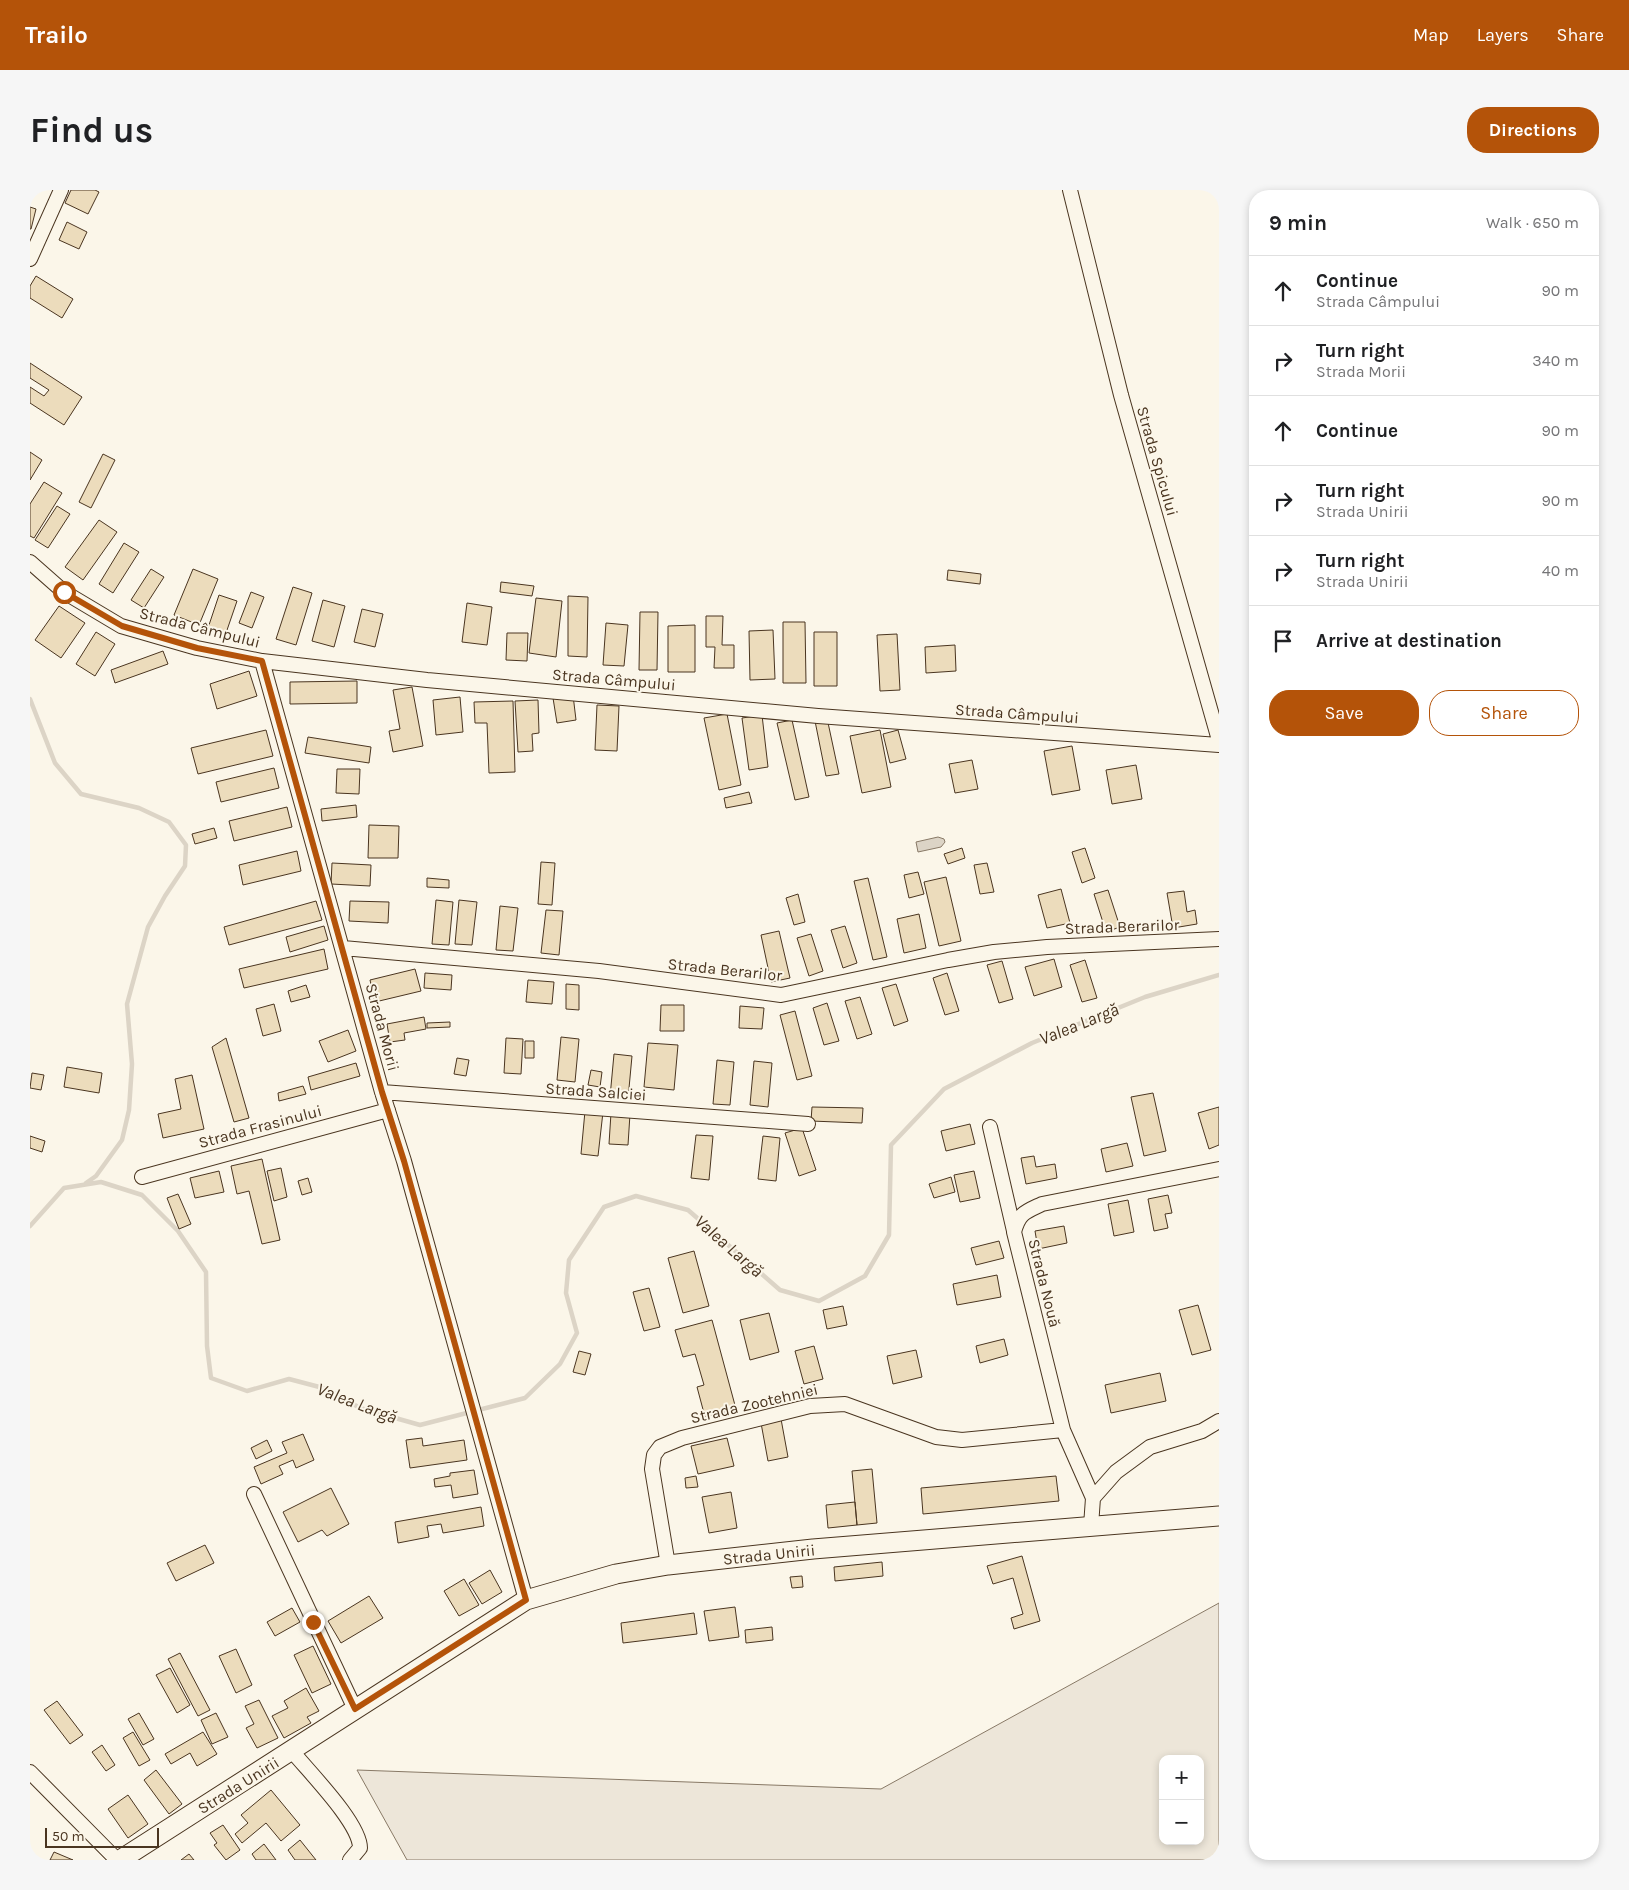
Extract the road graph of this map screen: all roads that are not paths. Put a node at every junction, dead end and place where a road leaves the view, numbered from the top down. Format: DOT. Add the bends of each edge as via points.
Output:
graph roads {
  1 [pos="61,190"];
  2 [pos="1070,190"];
  3 [pos="30,259"];
  4 [pos="30,562"];
  5 [pos="262,661"];
  6 [pos="1219,740"];
  7 [pos="1219,746"];
  8 [pos="1219,939"];
  9 [pos="343,948"];
  10 [pos="382,1092"];
  11 [pos="388,1110"];
  12 [pos="808,1124"];
  13 [pos="990,1127"];
  14 [pos="1219,1169"];
  15 [pos="142,1176"];
  16 [pos="1014,1232"];
  17 [pos="1219,1421"];
  18 [pos="1063,1430"];
  19 [pos="254,1494"];
  20 [pos="1093,1498"];
  21 [pos="1219,1516"];
  22 [pos="1091,1526"];
  23 [pos="668,1565"];
  24 [pos="526,1600"];
  25 [pos="355,1709"];
  26 [pos="292,1751"];
  27 [pos="30,1772"];
  28 [pos="119,1860"];
  29 [pos="350,1860"];
  1 -- 3 [label="street"];
  2 -- 6 [label="street, Strada Spicului" via="1121,395"];
  4 -- 5 [label="street, Strada Câmpului" via="64,592 122,626 197,648"];
  5 -- 7 [label="street, Strada Câmpului" via="427,680 818,716"];
  5 -- 9 [label="street, Strada Morii"];
  8 -- 9 [label="street, Strada Berarilor" via="994,952 781,995 599,971"];
  9 -- 10 [label="street, Strada Morii"];
  10 -- 11 [label="street, Strada Morii"];
  10 -- 12 [label="street, Strada Salciei"];
  11 -- 15 [label="street, Strada Frasinului"];
  11 -- 24 [label="street, Strada Morii"];
  13 -- 16 [label="street"];
  14 -- 16 [label="street, Strada Nouă" via="1042,1204 1018,1218"];
  16 -- 18 [label="street, Strada Nouă"];
  17 -- 20 [label="street" via="1202,1431 1150,1447 1116,1472"];
  18 -- 20 [label="street, Strada Nouă"];
  18 -- 23 [label="street, Strada Zootehniei" via="962,1440 936,1437 845,1404 833,1403 682,1438 660,1447 654,1455 652,1469"];
  19 -- 25 [label="street"];
  20 -- 22 [label="street, Strada Nouă"];
  21 -- 22 [label="main road, Strada Unirii"];
  22 -- 23 [label="main road, Strada Unirii" via="813,1549"];
  23 -- 24 [label="main road, Strada Unirii" via="616,1574"];
  24 -- 25 [label="main road, Strada Unirii"];
  25 -- 26 [label="main road, Strada Unirii"];
  26 -- 28 [label="main road, Strada Unirii"];
  26 -- 29 [label="street" via="348,1818 360,1840 360,1848"];
  27 -- 28 [label="street"];
}
